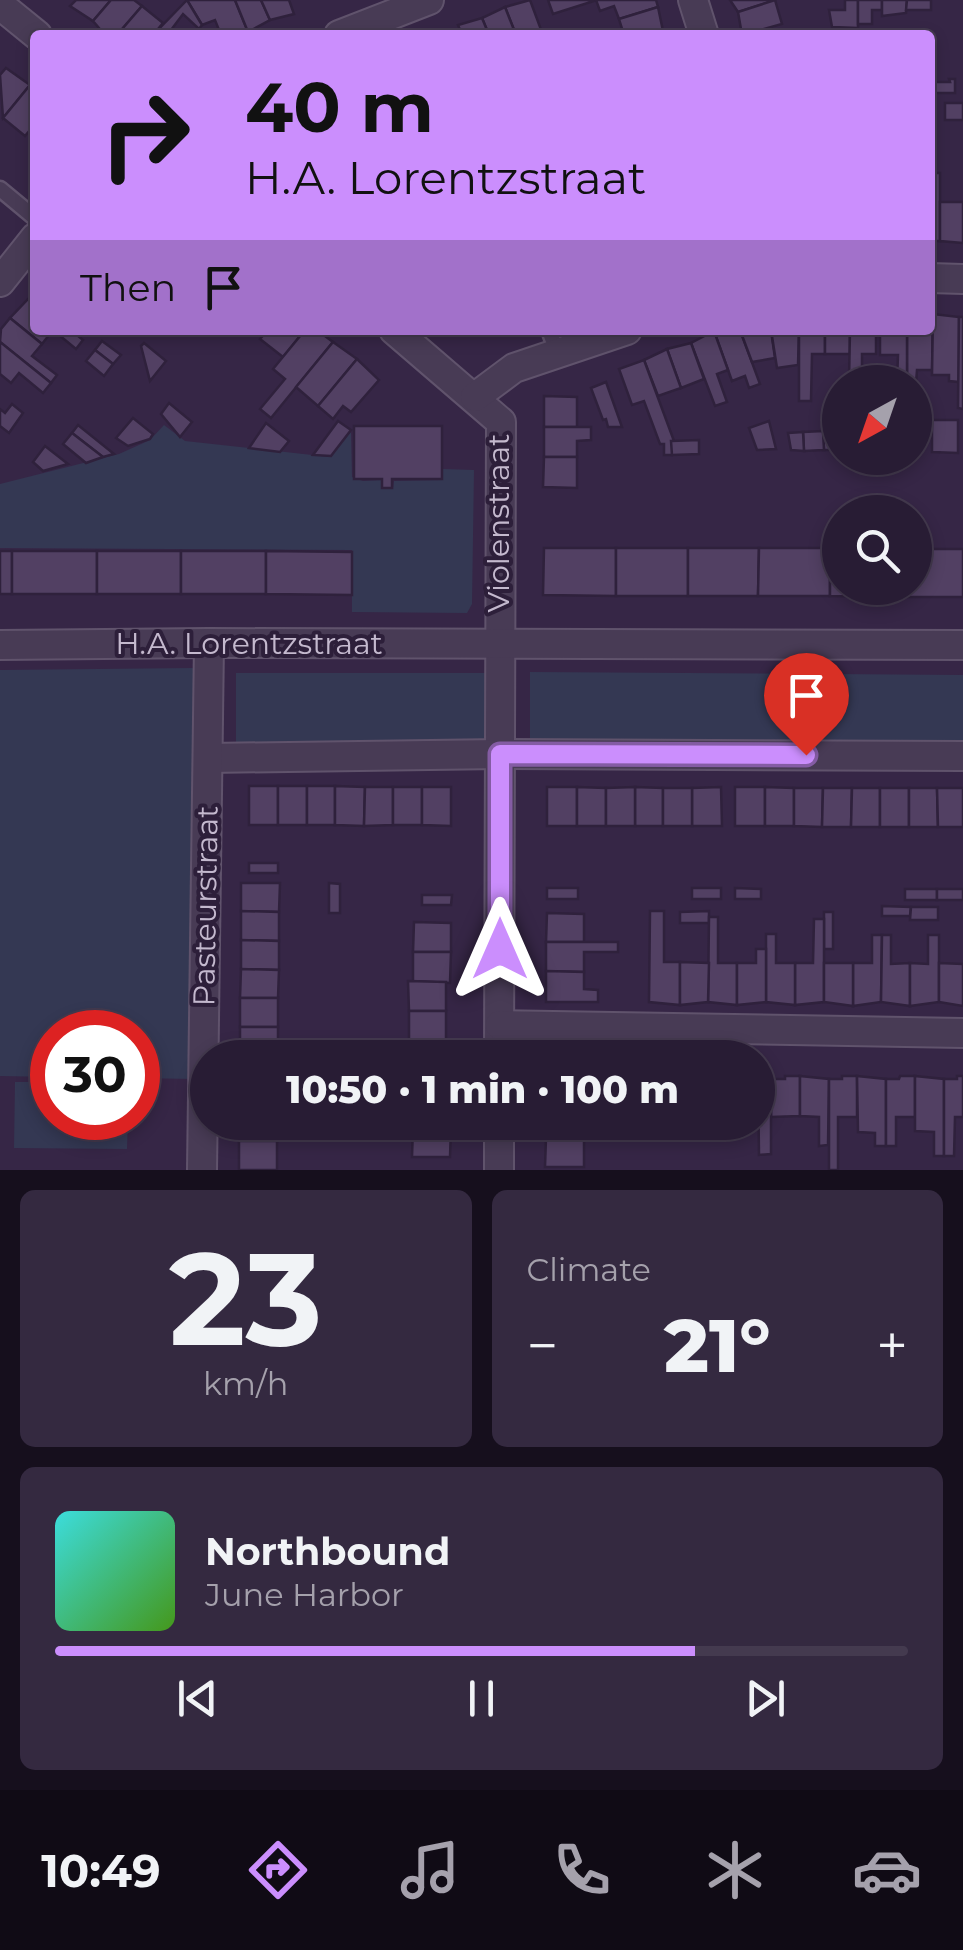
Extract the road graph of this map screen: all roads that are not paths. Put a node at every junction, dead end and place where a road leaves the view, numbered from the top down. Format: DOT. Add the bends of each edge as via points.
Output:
graph roads {
  1 [pos="429,0"];
  2 [pos="693,0"];
  3 [pos="0,5"];
  4 [pos="30,30"];
  5 [pos="352,30"];
  6 [pos="702,30"];
  7 [pos="0,189"];
  8 [pos="30,214"];
  9 [pos="30,244"];
  10 [pos="935,278"];
  11 [pos="963,278"];
  12 [pos="0,282"];
  13 [pos="400,335"];
  14 [pos="596,335"];
  15 [pos="553,342"];
  16 [pos="476,397"];
  17 [pos="209,643"];
  18 [pos="499,645"];
  19 [pos="963,645"];
  20 [pos="0,646"];
  21 [pos="500,754"];
  22 [pos="963,756"];
  23 [pos="209,758"];
  24 [pos="500,1025"];
  25 [pos="963,1032"];
  26 [pos="500,1040"];
  27 [pos="499,1140"];
  28 [pos="202,1170"];
  29 [pos="499,1170"];
  1 -- 5 [label="street"];
  2 -- 6 [label="street"];
  3 -- 4 [label="street"];
  7 -- 8 [label="lane"];
  9 -- 12 [label="street"];
  10 -- 11 [label="street"];
  13 -- 16 [label="street, Violenstraat"];
  14 -- 15 [label="street"];
  15 -- 16 [label="street"];
  16 -- 18 [label="street, Violenstraat" via="501,422"];
  17 -- 18 [label="street, H.A. Lorentzstraat"];
  17 -- 20 [label="street, H.A. Lorentzstraat"];
  17 -- 23 [label="street, Pasteurstraat"];
  18 -- 19 [label="street, H.A. Lorentzstraat"];
  18 -- 21 [label="street"];
  21 -- 22 [label="street"];
  21 -- 23 [label="street"];
  21 -- 24 [label="street"];
  23 -- 28 [label="street, Pasteurstraat"];
  24 -- 25 [label="street"];
  24 -- 26 [label="street"];
  27 -- 29 [label="street"];
}
